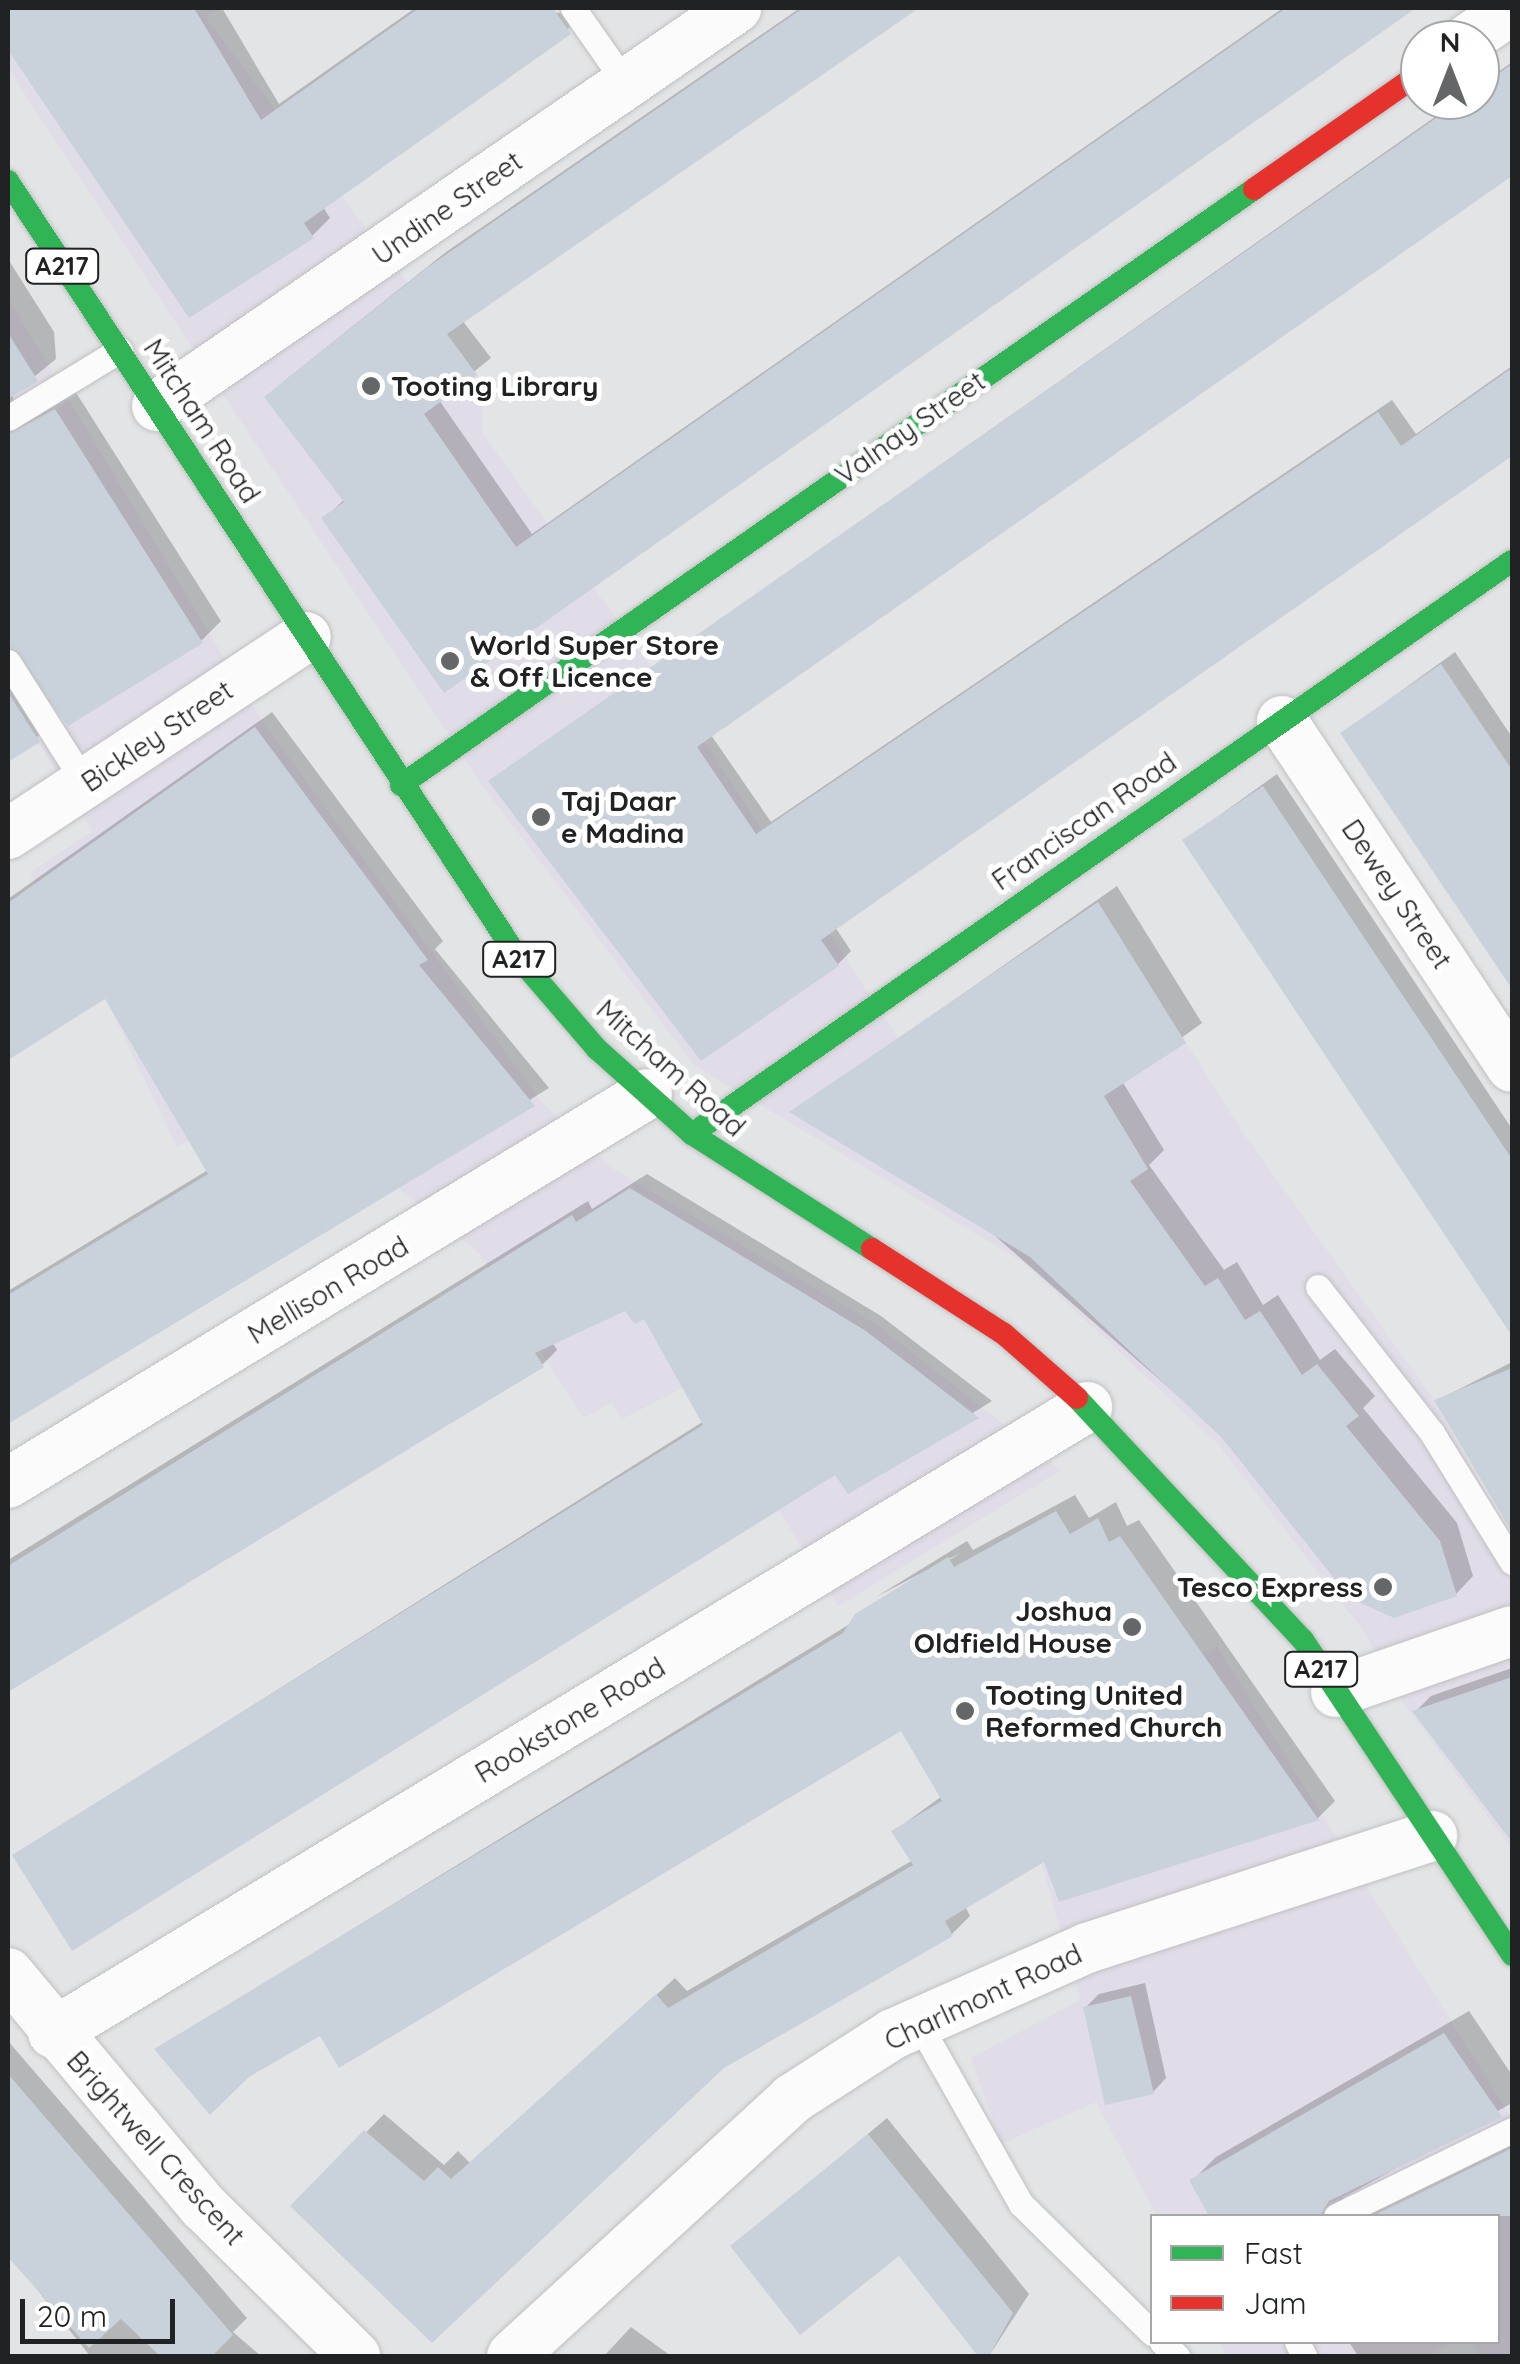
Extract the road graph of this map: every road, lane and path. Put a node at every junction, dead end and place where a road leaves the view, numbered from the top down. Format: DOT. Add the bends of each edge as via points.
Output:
graph roads {
  1 [pos="573,8"];
  2 [pos="736,8"];
  3 [pos="626,84"];
  4 [pos="1400,87"];
  5 [pos="8,181"];
  6 [pos="120,350"];
  7 [pos="157,406"];
  8 [pos="8,418"];
  9 [pos="1512,560"];
  10 [pos="306,637"];
  11 [pos="8,662"];
  12 [pos="1282,720"];
  13 [pos="86,785"];
  14 [pos="401,785"];
  15 [pos="8,834"];
  16 [pos="1512,1067"];
  17 [pos="646,1094"];
  18 [pos="692,1134"];
  19 [pos="1318,1288"];
  20 [pos="1086,1407"];
  21 [pos="8,1483"];
  22 [pos="1512,1562"];
  23 [pos="1512,1630"];
  24 [pos="1336,1692"];
  25 [pos="1432,1836"];
  26 [pos="1512,1955"];
  27 [pos="8,1974"];
  28 [pos="918,2022"];
  29 [pos="53,2033"];
  30 [pos="1512,2130"];
  31 [pos="1340,2214"];
  32 [pos="1150,2331"];
  33 [pos="355,2356"];
  34 [pos="512,2356"];
  1 -- 3 [label="lane"];
  2 -- 3 [label="street, Undine Street"];
  3 -- 7 [label="street, Undine Street"];
  4 -- 14 [label="main road, Valnay Street"];
  5 -- 6 [label="main road, Mitcham Road / A217"];
  6 -- 7 [label="main road, Mitcham Road / A217"];
  6 -- 8 [label="lane"];
  7 -- 10 [label="main road, Mitcham Road / A217"];
  9 -- 12 [label="main road, Franciscan Road"];
  10 -- 13 [label="street, Bickley Street"];
  10 -- 14 [label="main road, Mitcham Road / A217"];
  11 -- 13 [label="lane"];
  12 -- 16 [label="street, Dewey Street"];
  12 -- 18 [label="main road, Franciscan Road"];
  13 -- 15 [label="street, Bickley Street"];
  14 -- 17 [label="main road, Mitcham Road / A217" via="517,956"];
  17 -- 18 [label="main road, Mitcham Road / A217"];
  17 -- 21 [label="street, Mellison Road"];
  18 -- 20 [label="main road, Mitcham Road / A217" via="1004,1334"];
  19 -- 22 [label="lane" via="1432,1433"];
  20 -- 24 [label="main road, Mitcham Road / A217" via="1303,1640"];
  20 -- 29 [label="street, Rookstone Road"];
  23 -- 24 [label="street"];
  24 -- 25 [label="main road, Mitcham Road / A217"];
  25 -- 26 [label="main road, Mitcham Road / A217"];
  25 -- 28 [label="street, Charlmont Road" via="1087,1948"];
  27 -- 29 [label="street, Brightwell Crescent"];
  28 -- 32 [label="lane" via="1021,2204"];
  28 -- 34 [label="street, Charlmont Road" via="792,2099"];
  29 -- 33 [label="street, Brightwell Crescent" via="203,2206"];
  30 -- 31 [label="lane"];
}
